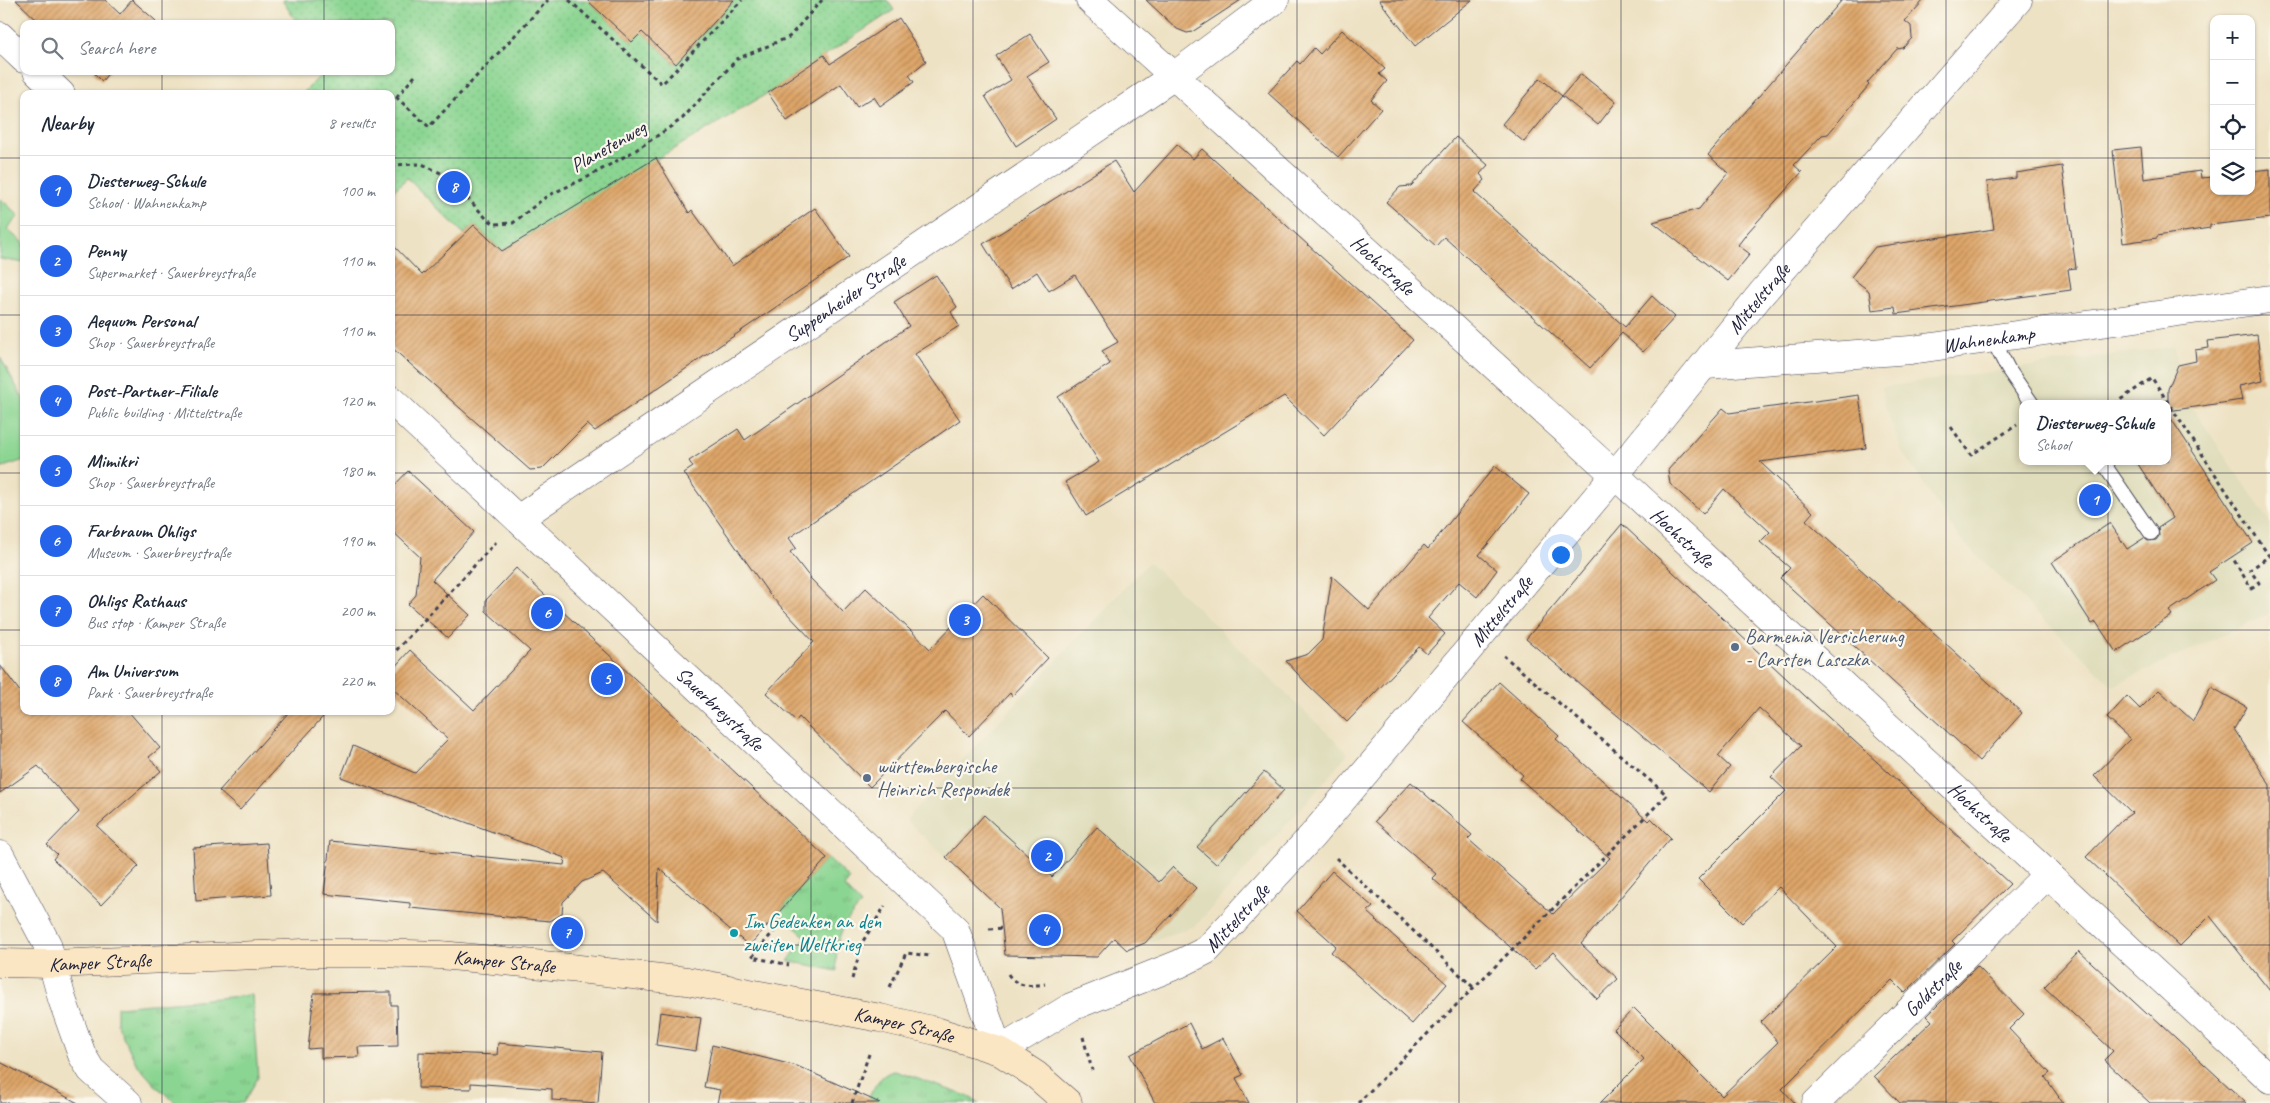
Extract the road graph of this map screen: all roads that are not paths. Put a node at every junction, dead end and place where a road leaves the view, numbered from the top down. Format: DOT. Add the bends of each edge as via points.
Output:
graph roads {
  1 [pos="1090,0"];
  2 [pos="1275,0"];
  3 [pos="2018,0"];
  4 [pos="0,36"];
  5 [pos="20,54"];
  6 [pos="41,75"];
  7 [pos="1174,76"];
  8 [pos="57,90"];
  9 [pos="2270,299"];
  10 [pos="1992,338"];
  11 [pos="1706,366"];
  12 [pos="2029,400"];
  13 [pos="395,404"];
  14 [pos="2103,465"];
  15 [pos="1615,475"];
  16 [pos="518,519"];
  17 [pos="2151,534"];
  18 [pos="0,855"];
  19 [pos="2048,874"];
  20 [pos="0,963"];
  21 [pos="54,964"];
  22 [pos="999,1051"];
  23 [pos="2270,1079"];
  24 [pos="128,1103"];
  25 [pos="1068,1103"];
  26 [pos="1816,1103"];
  1 -- 7 [label="street, Hochstraße"];
  2 -- 7 [label="street, Suppenheider Straße"];
  3 -- 11 [label="street, Mittelstraße" via="1762,293"];
  4 -- 5 [label="street"];
  6 -- 8 [label="street"];
  7 -- 15 [label="street, Hochstraße"];
  7 -- 16 [label="street, Suppenheider Straße"];
  9 -- 10 [label="street, Wahnenkamp"];
  10 -- 11 [label="street, Wahnenkamp" via="1911,350"];
  10 -- 12 [label="lane"];
  11 -- 15 [label="street, Mittelstraße"];
  13 -- 16 [label="street, Sauerbreystraße"];
  14 -- 17 [label="lane"];
  15 -- 19 [label="street, Hochstraße"];
  15 -- 22 [label="street, Mittelstraße" via="1312,836 1207,950 1071,1007"];
  16 -- 22 [label="street, Sauerbreystraße" via="955,929"];
  18 -- 21 [label="street" via="47,944"];
  19 -- 23 [label="street, Hochstraße"];
  19 -- 26 [label="street, Goldstraße"];
  20 -- 21 [label="main road, Kamper Straße"];
  21 -- 22 [label="main road, Kamper Straße" via="376,952 525,962 687,981 807,1003 926,1029"];
  21 -- 24 [label="street" via="62,999 82,1055 91,1070"];
  22 -- 25 [label="main road, Kamper Straße" via="1036,1075"];
}
